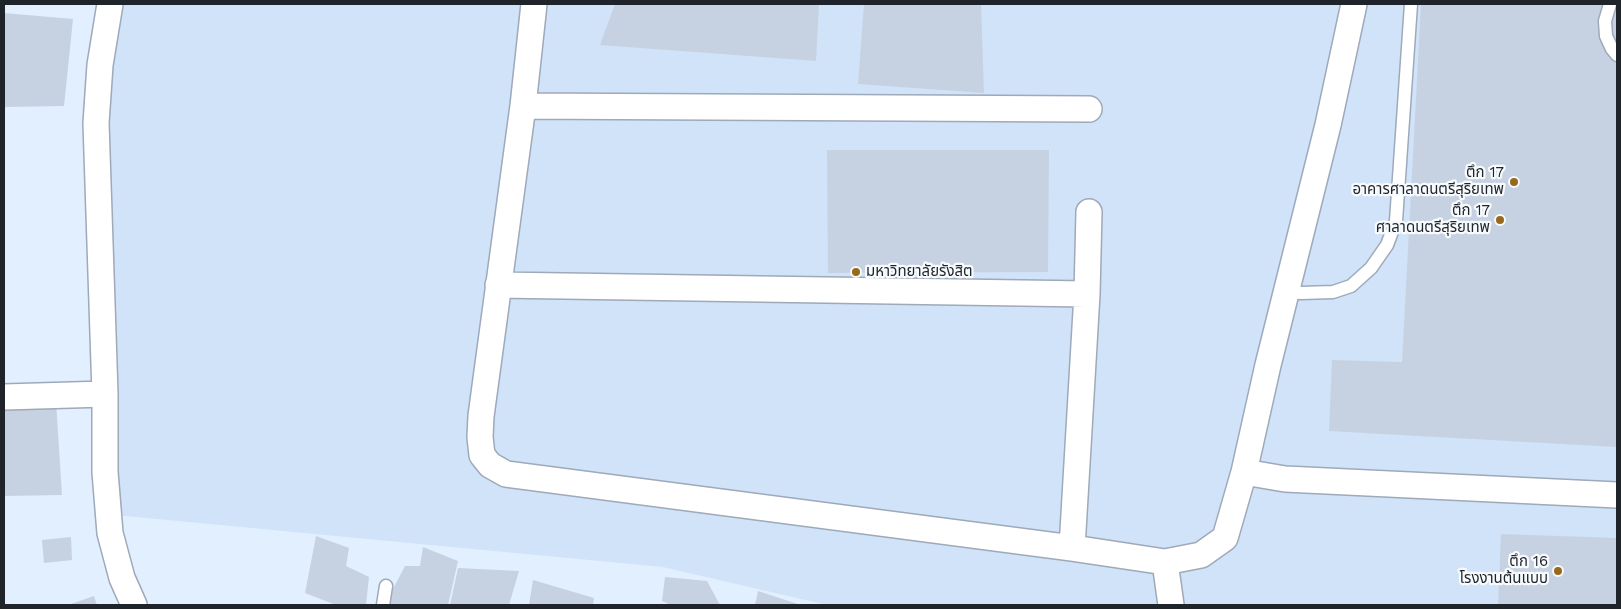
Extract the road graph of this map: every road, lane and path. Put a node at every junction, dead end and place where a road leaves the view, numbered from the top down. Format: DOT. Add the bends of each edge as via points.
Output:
graph roads {
  1 [pos="110,4"];
  2 [pos="534,4"];
  3 [pos="1354,4"];
  4 [pos="1411,4"];
  5 [pos="1610,4"];
  6 [pos="1617,55"];
  7 [pos="523,106"];
  8 [pos="1089,109"];
  9 [pos="1089,212"];
  10 [pos="498,285"];
  11 [pos="1286,292"];
  12 [pos="1087,294"];
  13 [pos="105,394"];
  14 [pos="4,397"];
  15 [pos="1244,472"];
  16 [pos="1617,495"];
  17 [pos="1072,548"];
  18 [pos="1165,562"];
  19 [pos="386,586"];
  20 [pos="134,605"];
  21 [pos="383,605"];
  22 [pos="1170,605"];
  1 -- 13 [label="street" via="100,65 96,123"];
  2 -- 7 [label="street"];
  3 -- 11 [label="street"];
  4 -- 11 [label="lane" via="1396,221 1387,244 1371,268 1351,286 1333,292"];
  5 -- 6 [label="lane" via="1605,21 1606,36"];
  7 -- 8 [label="street"];
  7 -- 10 [label="street"];
  9 -- 12 [label="street"];
  10 -- 12 [label="street"];
  10 -- 17 [label="street" via="480,437 482,454 490,465 506,474"];
  11 -- 15 [label="street"];
  12 -- 17 [label="street"];
  13 -- 14 [label="street"];
  13 -- 20 [label="street" via="105,472 110,533 122,578"];
  15 -- 16 [label="street" via="1285,479"];
  15 -- 18 [label="street" via="1225,538 1201,555"];
  17 -- 18 [label="street"];
  18 -- 22 [label="street"];
  19 -- 21 [label="lane"];
}
